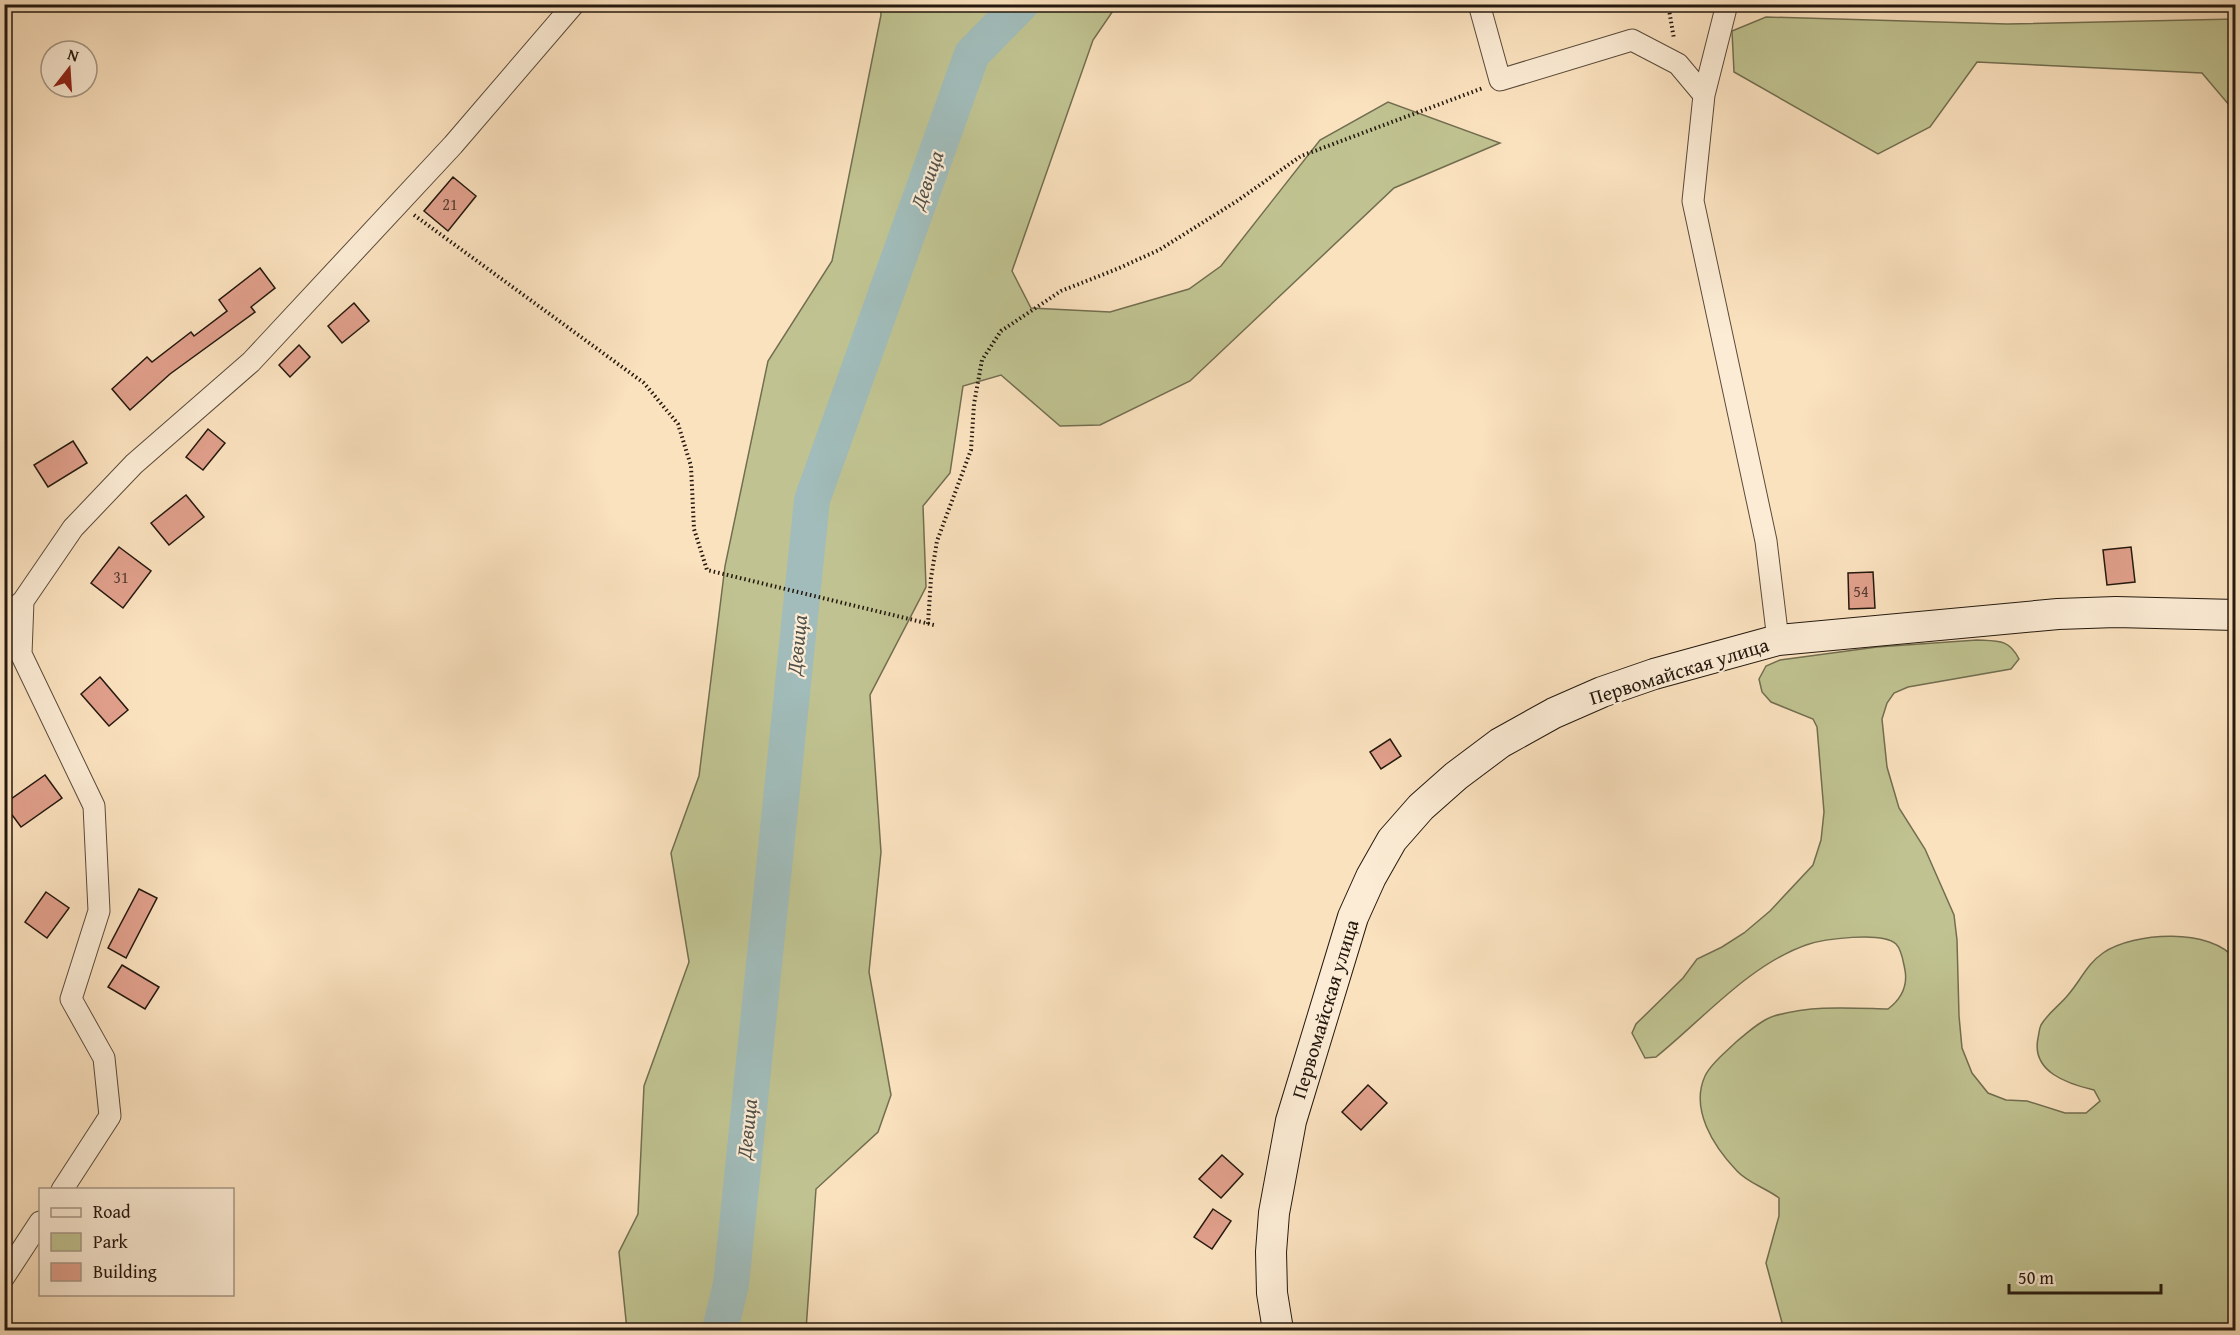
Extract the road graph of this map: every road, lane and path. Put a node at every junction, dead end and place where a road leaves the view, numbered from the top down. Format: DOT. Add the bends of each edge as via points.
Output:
graph roads {
  1 [pos="574,4"];
  2 [pos="1479,4"];
  3 [pos="1668,4"];
  4 [pos="1727,4"];
  5 [pos="1678,64"];
  6 [pos="1500,80"];
  7 [pos="1704,95"];
  8 [pos="399,203"];
  9 [pos="23,601"];
  10 [pos="2235,615"];
  11 [pos="4,617"];
  12 [pos="927,624"];
  13 [pos="934,625"];
  14 [pos="1778,640"];
  15 [pos="63,1188"];
  16 [pos="39,1224"];
  17 [pos="4,1276"];
  18 [pos="1278,1330"];
  1 -- 8 [label="street"];
  2 -- 6 [label="street"];
  3 -- 5 [label="path"];
  4 -- 7 [label="street"];
  5 -- 6 [label="street" via="1632,40"];
  5 -- 7 [label="street"];
  6 -- 12 [label="path" via="1300,156 1159,250 1061,291 1001,331 982,360 971,450 937,541"];
  7 -- 14 [label="street" via="1693,201 1766,541"];
  8 -- 9 [label="street" via="251,362 134,464 73,528"];
  8 -- 12 [label="path" via="651,391 678,424 691,466 693,529 707,570"];
  9 -- 11 [label="street"];
  9 -- 15 [label="street" via="21,654 94,806 99,910 71,999 104,1058 110,1116"];
  10 -- 14 [label="street, Первомайская улица" via="2058,614"];
  12 -- 13 [label="path"];
  14 -- 18 [label="street, Первомайская улица" via="1654,674 1554,713 1500,743 1456,776 1392,840 1353,917 1292,1121 1270,1252"];
  16 -- 17 [label="street"];
}
